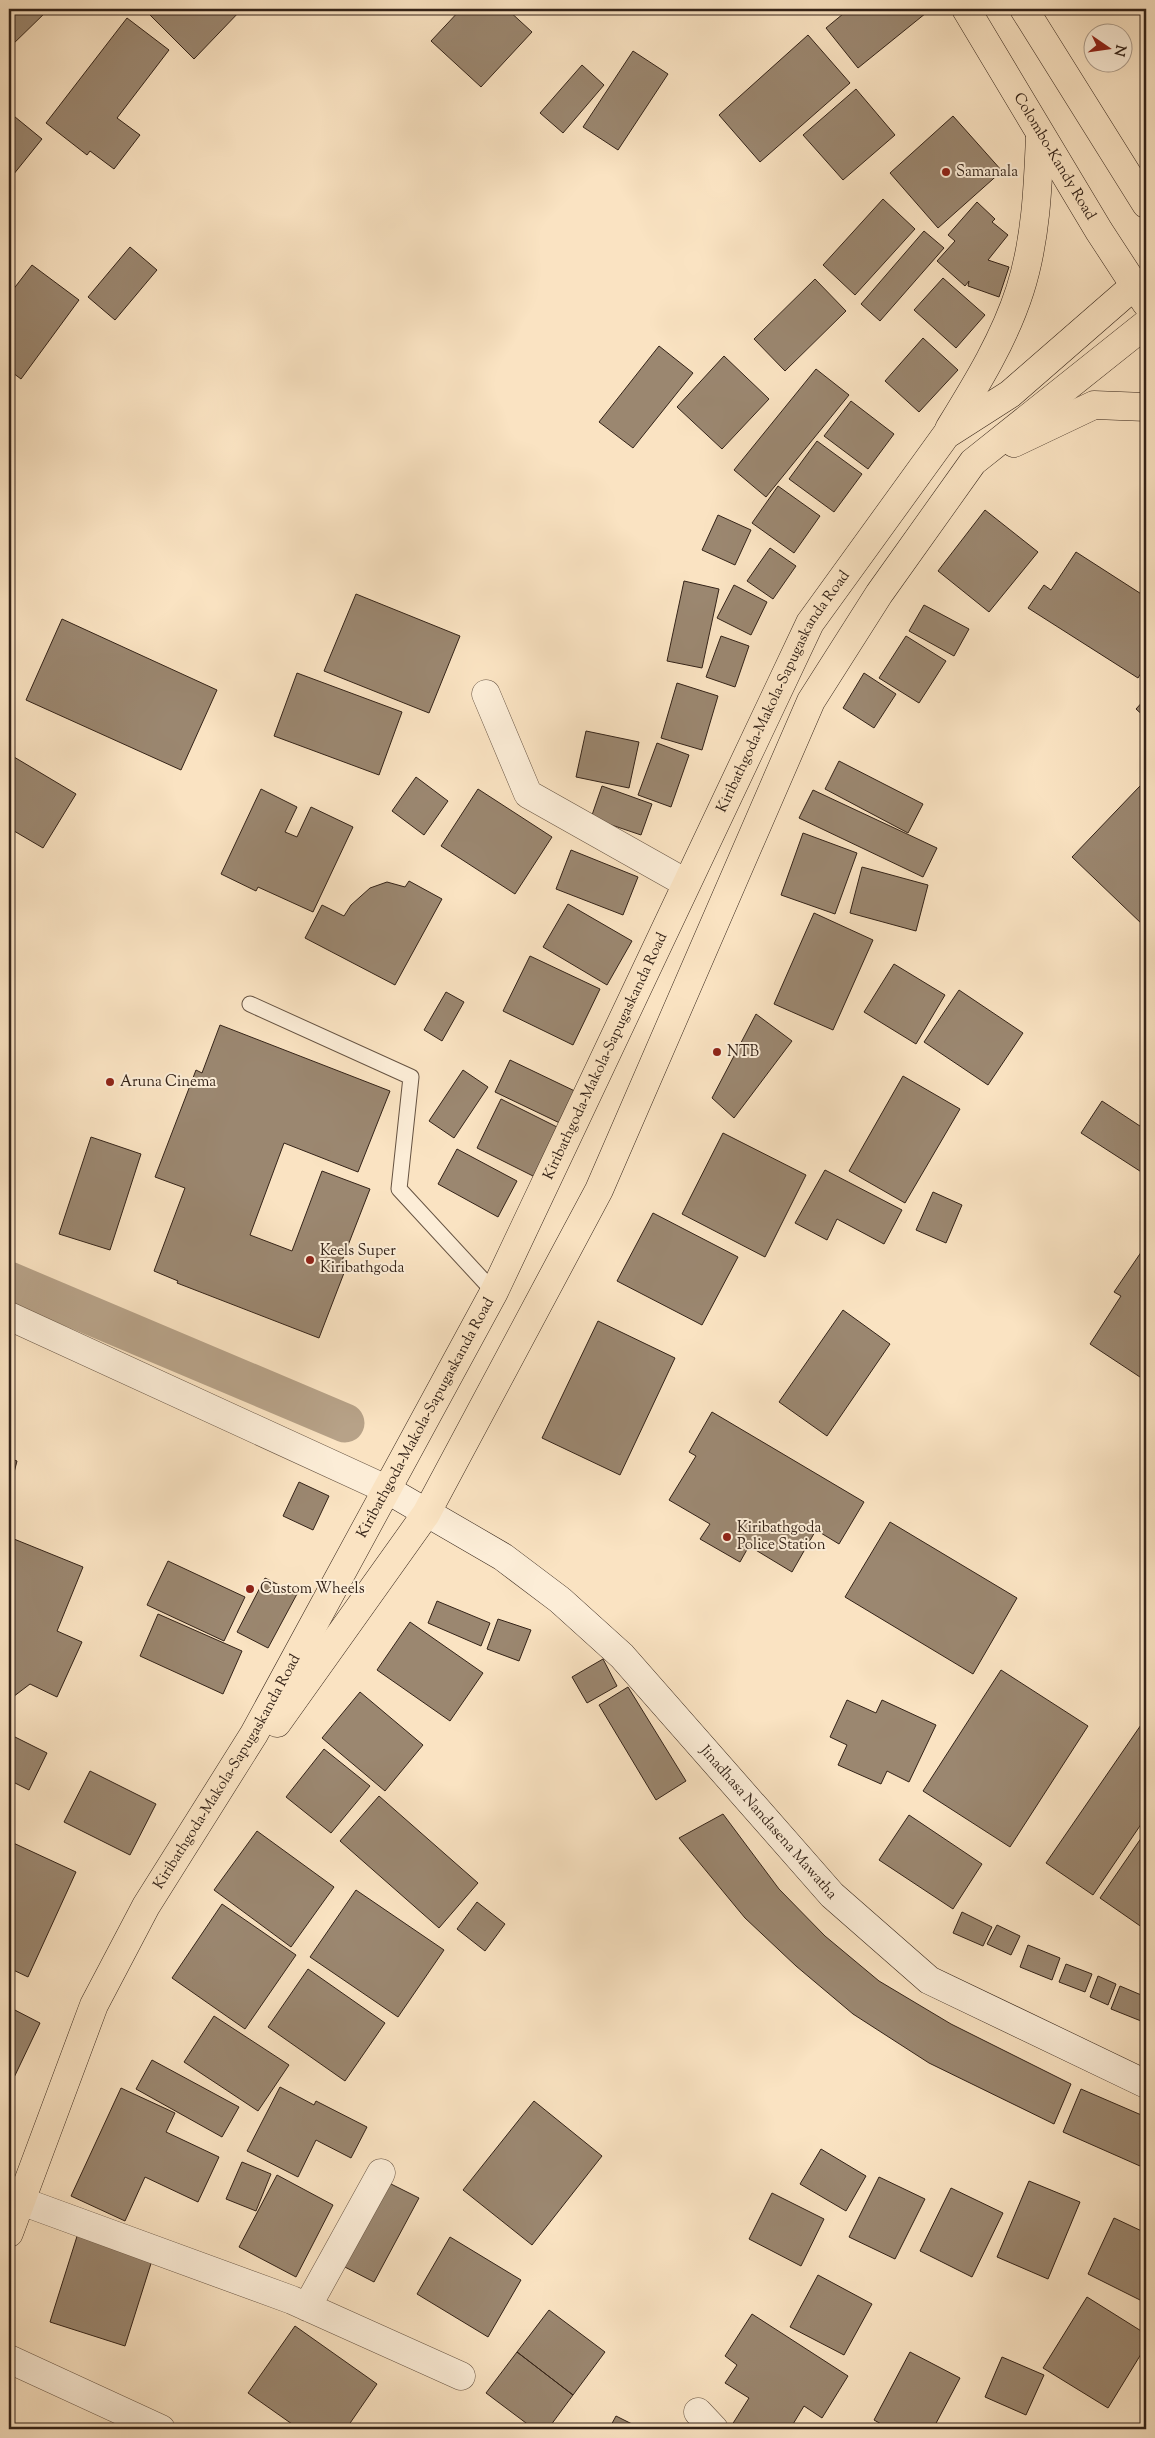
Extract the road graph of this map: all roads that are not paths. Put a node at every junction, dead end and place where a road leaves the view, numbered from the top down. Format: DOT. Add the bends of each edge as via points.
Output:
graph roads {
  1 [pos="966,9"];
  2 [pos="1024,9"];
  3 [pos="1040,135"];
  4 [pos="1146,204"];
  5 [pos="1142,288"];
  6 [pos="1146,324"];
  7 [pos="1146,406"];
  8 [pos="946,435"];
  9 [pos="974,462"];
  10 [pos="486,694"];
  11 [pos="686,882"];
  12 [pos="250,1004"];
  13 [pos="494,1292"];
  14 [pos="9,1316"];
  15 [pos="386,1490"];
  16 [pos="426,1514"];
  17 [pos="146,1906"];
  18 [pos="1146,2084"];
  19 [pos="381,2173"];
  20 [pos="22,2201"];
  21 [pos="9,2232"];
  22 [pos="307,2307"];
  23 [pos="9,2359"];
  24 [pos="461,2376"];
  25 [pos="161,2429"];
  1 -- 3 [label="main road, Colombo-Kandy Road"];
  2 -- 4 [label="main road"];
  3 -- 5 [label="main road, Colombo-Kandy Road"];
  3 -- 8 [label="main road" via="1038,188 1020,290 986,368"];
  5 -- 8 [label="main road, Kiribathgoda-Makola-Sapugaskanda Road" via="1010,394"];
  6 -- 9 [label="main road, Kiribathgoda-Makola-Sapugaskanda Road"];
  7 -- 9 [label="main road" via="1094,406"];
  8 -- 11 [label="main road, Kiribathgoda-Makola-Sapugaskanda Road" via="810,623"];
  9 -- 16 [label="main road, Kiribathgoda-Makola-Sapugaskanda Road" via="878,594 811,701 599,1190"];
  10 -- 11 [label="street" via="528,794"];
  11 -- 13 [label="main road, Kiribathgoda-Makola-Sapugaskanda Road"];
  12 -- 13 [label="lane" via="411,1077 399,1189"];
  13 -- 15 [label="main road, Kiribathgoda-Makola-Sapugaskanda Road"];
  14 -- 15 [label="street, Jinadhasa Nandasena Mawatha"];
  15 -- 16 [label="street, Jinadhasa Nandasena Mawatha"];
  15 -- 17 [label="main road, Kiribathgoda-Makola-Sapugaskanda Road" via="254,1734"];
  16 -- 17 [label="main road, Kiribathgoda-Makola-Sapugaskanda Road"];
  16 -- 18 [label="street, Jinadhasa Nandasena Mawatha" via="502,1557 560,1600 622,1656 832,1895 929,1980"];
  17 -- 20 [label="main road, Kiribathgoda-Makola-Sapugaskanda Road" via="94,2005"];
  19 -- 22 [label="street"];
  20 -- 21 [label="main road, Kiribathgoda-Makola-Sapugaskanda Road"];
  20 -- 22 [label="street"];
  22 -- 24 [label="street"];
  23 -- 25 [label="street"];
}
